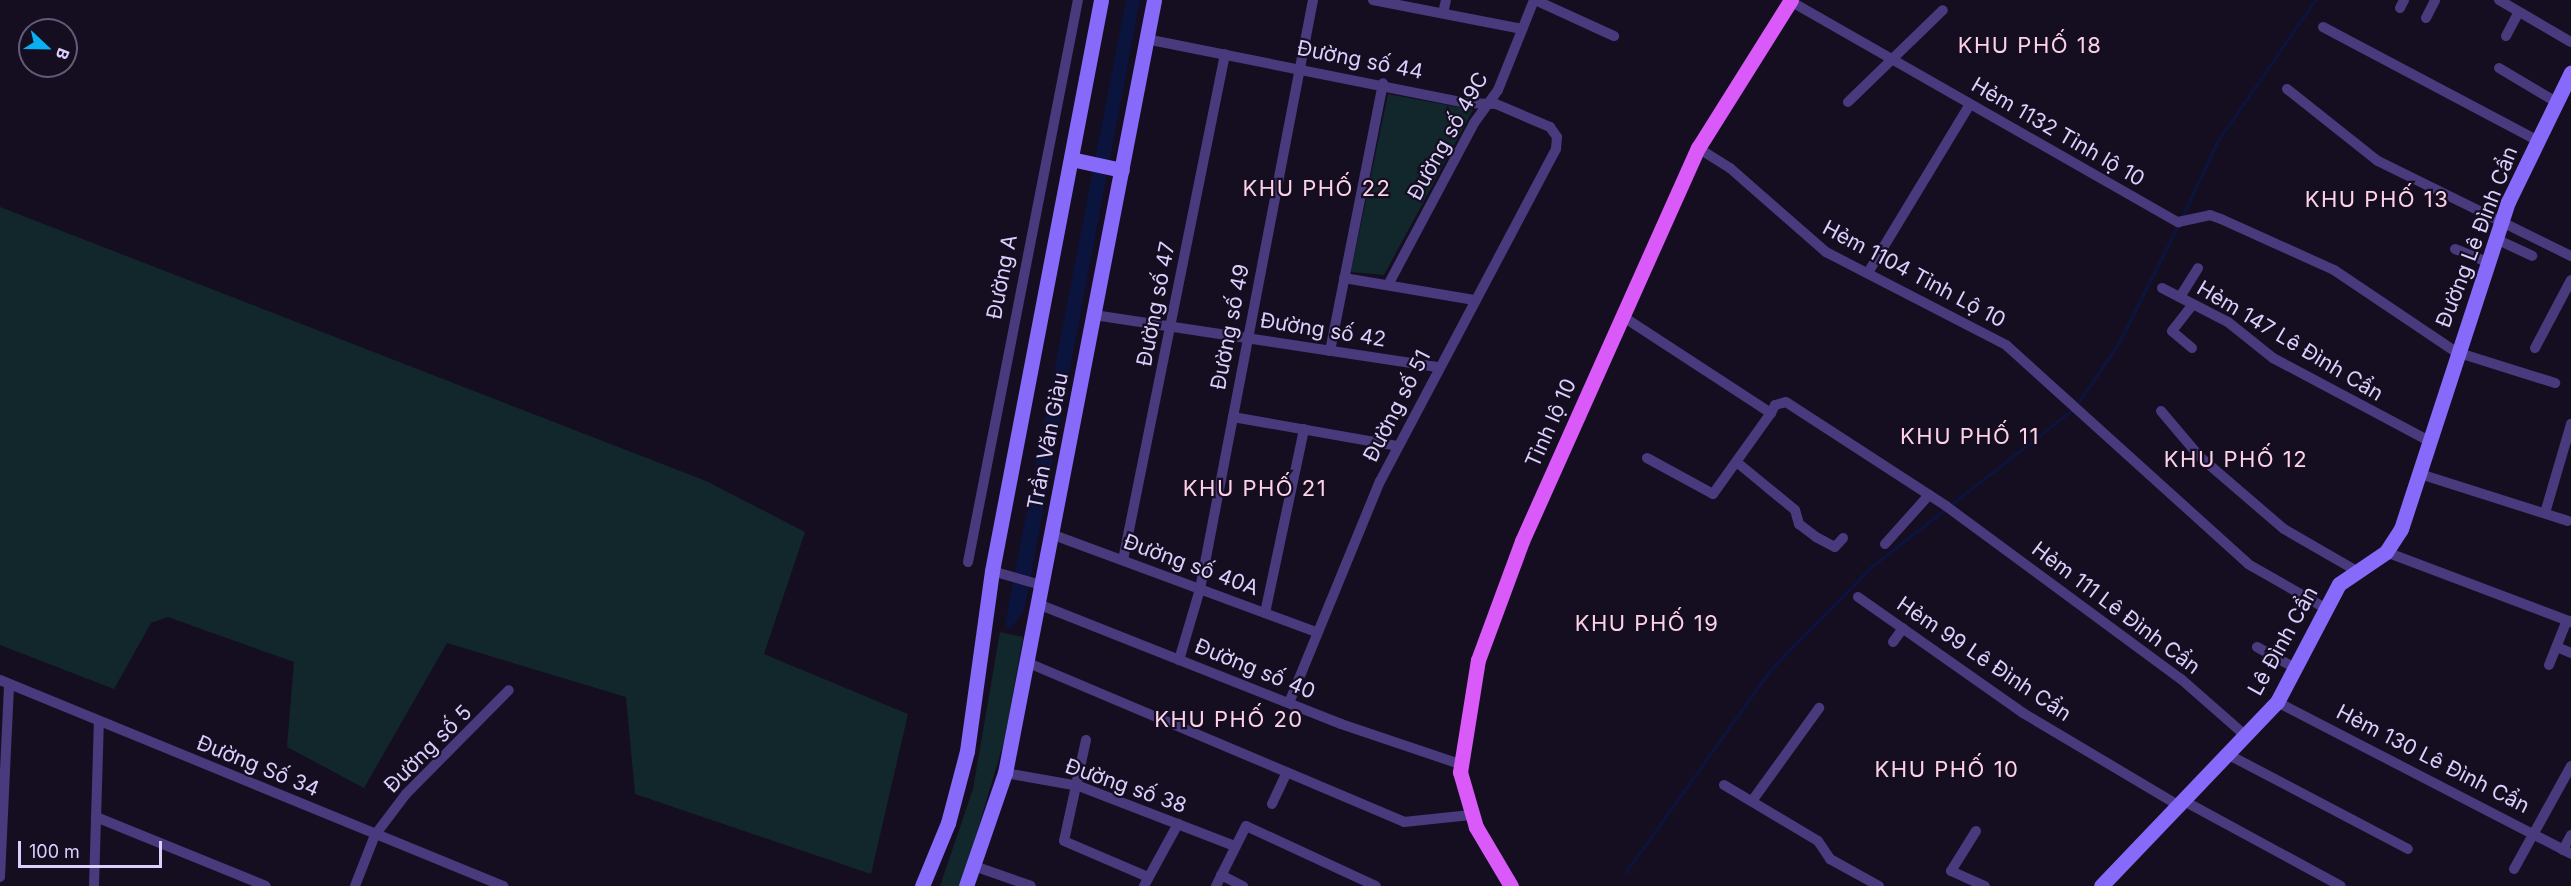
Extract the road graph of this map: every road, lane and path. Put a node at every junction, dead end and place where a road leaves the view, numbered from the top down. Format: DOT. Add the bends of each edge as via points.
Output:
graph roads {
  1 [pos="1078,0"];
  2 [pos="1101,0"];
  3 [pos="1154,0"];
  4 [pos="1313,0"];
  5 [pos="1373,0"];
  6 [pos="1446,0"];
  7 [pos="1534,0"];
  8 [pos="1790,0"];
  9 [pos="2435,0"];
  10 [pos="2499,0"];
  11 [pos="1943,10"];
  12 [pos="2519,12"];
  13 [pos="1443,13"];
  14 [pos="2426,18"];
  15 [pos="2323,27"];
  16 [pos="1522,29"];
  17 [pos="1614,36"];
  18 [pos="2506,36"];
  19 [pos="1146,39"];
  20 [pos="2571,42"];
  21 [pos="1225,54"];
  22 [pos="1889,60"];
  23 [pos="1300,68"];
  24 [pos="2499,68"];
  25 [pos="2571,72"];
  26 [pos="1383,83"];
  27 [pos="2288,90"];
  28 [pos="1848,102"];
  29 [pos="2556,102"];
  30 [pos="1490,103"];
  31 [pos="1970,104"];
  32 [pos="1557,137"];
  33 [pos="2536,140"];
  34 [pos="1698,148"];
  35 [pos="1075,160"];
  36 [pos="1118,169"];
  37 [pos="2502,223"];
  38 [pos="2496,239"];
  39 [pos="2454,249"];
  40 [pos="2532,255"];
  41 [pos="2571,256"];
  42 [pos="2488,262"];
  43 [pos="2198,268"];
  44 [pos="1869,271"];
  45 [pos="1344,278"];
  46 [pos="2571,280"];
  47 [pos="1388,285"];
  48 [pos="2162,288"];
  49 [pos="2180,297"];
  50 [pos="1474,300"];
  51 [pos="2193,304"];
  52 [pos="1094,315"];
  53 [pos="1622,316"];
  54 [pos="1172,327"];
  55 [pos="1248,338"];
  56 [pos="2192,348"];
  57 [pos="2535,348"];
  58 [pos="1330,351"];
  59 [pos="2456,352"];
  60 [pos="1439,367"];
  61 [pos="2555,383"];
  62 [pos="2161,411"];
  63 [pos="1771,413"];
  64 [pos="1233,417"];
  65 [pos="2571,424"];
  66 [pos="1304,429"];
  67 [pos="2431,442"];
  68 [pos="1398,446"];
  69 [pos="1647,458"];
  70 [pos="1739,464"];
  71 [pos="2420,474"];
  72 [pos="1934,498"];
  73 [pos="2545,513"];
  74 [pos="2568,520"];
  75 [pos="1051,534"];
  76 [pos="1843,538"];
  77 [pos="1885,544"];
  78 [pos="2386,552"];
  79 [pos="1123,561"];
  80 [pos="968,562"];
  81 [pos="2355,570"];
  82 [pos="997,572"];
  83 [pos="1038,584"];
  84 [pos="1200,589"];
  85 [pos="1858,597"];
  86 [pos="1038,604"];
  87 [pos="2325,608"];
  88 [pos="1265,613"];
  89 [pos="2566,617"];
  90 [pos="1903,628"];
  91 [pos="1316,632"];
  92 [pos="1893,642"];
  93 [pos="2257,646"];
  94 [pos="2557,647"];
  95 [pos="2571,653"];
  96 [pos="1179,660"];
  97 [pos="1026,662"];
  98 [pos="2549,665"];
  99 [pos="2295,668"];
  100 [pos="4,682"];
  101 [pos="509,690"];
  102 [pos="2277,702"];
  103 [pos="1289,703"];
  104 [pos="1819,708"];
  105 [pos="99,721"];
  106 [pos="2246,736"];
  107 [pos="1086,740"];
  108 [pos="2229,755"];
  109 [pos="1460,764"];
  110 [pos="2571,766"];
  111 [pos="1287,772"];
  112 [pos="1005,773"];
  113 [pos="1724,785"];
  114 [pos="1079,786"];
  115 [pos="1752,801"];
  116 [pos="1272,804"];
  117 [pos="2184,805"];
  118 [pos="1471,815"];
  119 [pos="96,817"];
  120 [pos="1178,824"];
  121 [pos="1976,831"];
  122 [pos="2535,833"];
  123 [pos="375,835"];
  124 [pos="2571,835"];
  125 [pos="1232,845"];
  126 [pos="2408,849"];
  127 [pos="2567,852"];
  128 [pos="974,866"];
  129 [pos="2514,869"];
  130 [pos="1221,875"];
  131 [pos="0,877"];
  132 [pos="1146,882"];
  133 [pos="94,886"];
  134 [pos="266,886"];
  135 [pos="355,886"];
  136 [pos="503,886"];
  137 [pos="922,886"];
  138 [pos="966,886"];
  139 [pos="1031,886"];
  140 [pos="1215,886"];
  141 [pos="1243,886"];
  142 [pos="1376,886"];
  143 [pos="1511,886"];
  144 [pos="1879,886"];
  145 [pos="1985,886"];
  146 [pos="2101,886"];
  147 [pos="2341,886"];
  1 -- 80 [label="street, Đường A"];
  2 -- 35 [label="main road, Trần Văn Giàu"];
  3 -- 19 [label="main road, Trần Văn Giàu"];
  4 -- 23 [label="street, Đường số 49"];
  5 -- 13 [label="street"];
  6 -- 13 [label="street"];
  7 -- 16 [label="street, Đường số 49C"];
  7 -- 17 [label="street"];
  8 -- 22 [label="street, Hẻm 1132 Tỉnh lộ 10"];
  8 -- 34 [label="main road, Tỉnh lộ 10"];
  9 -- 14 [label="street"];
  10 -- 12 [label="street"];
  11 -- 22 [label="street"];
  12 -- 18 [label="street"];
  12 -- 20 [label="street"];
  13 -- 16 [label="street"];
  15 -- 33 [label="street"];
  16 -- 30 [label="street, Đường số 49C"];
  19 -- 21 [label="street, Đường số 44"];
  19 -- 36 [label="main road, Trần Văn Giàu"];
  21 -- 23 [label="street, Đường số 44"];
  21 -- 54 [label="street, Đường số 47"];
  22 -- 28 [label="street"];
  22 -- 31 [label="street, Hẻm 1132 Tỉnh lộ 10"];
  23 -- 26 [label="street, Đường số 44"];
  23 -- 55 [label="street, Đường số 49"];
  24 -- 29 [label="street"];
  25 -- 29 [label="main road, Đường Lê Đình Cẩn"];
  26 -- 30 [label="street, Đường số 44" via="1466,104"];
  26 -- 45 [label="street"];
  27 -- 37 [label="street" via="2378,160"];
  29 -- 33 [label="main road, Đường Lê Đình Cẩn"];
  30 -- 32 [label="street, Đường số 44" via="1550,127"];
  30 -- 47 [label="street, Đường số 49C" via="1474,123"];
  31 -- 44 [label="street"];
  31 -- 59 [label="street, Hẻm 1132 Tỉnh lộ 10" via="2178,222 2196,217 2221,219 2334,270"];
  32 -- 50 [label="street, Đường số 51" via="1556,149"];
  33 -- 37 [label="main road, Đường Lê Đình Cẩn"];
  34 -- 44 [label="street, Hẻm 1104 Tỉnh Lộ 10" via="1731,168 1802,236"];
  34 -- 53 [label="main road, Tỉnh lộ 10"];
  35 -- 36 [label="main road"];
  35 -- 82 [label="main road, Trần Văn Giàu"];
  36 -- 52 [label="main road, Trần Văn Giàu"];
  37 -- 38 [label="main road, Đường Lê Đình Cẩn"];
  37 -- 41 [label="street"];
  38 -- 40 [label="street"];
  38 -- 42 [label="main road, Đường Lê Đình Cẩn"];
  39 -- 42 [label="street"];
  42 -- 59 [label="main road, Đường Lê Đình Cẩn"];
  43 -- 49 [label="street"];
  44 -- 87 [label="street, Hẻm 1104 Tỉnh Lộ 10" via="2006,345 2248,564"];
  45 -- 47 [label="street"];
  45 -- 58 [label="street"];
  46 -- 57 [label="street"];
  47 -- 50 [label="street"];
  48 -- 49 [label="street, Hẻm 147 Lê Đình Cẩn"];
  49 -- 51 [label="street, Hẻm 147 Lê Đình Cẩn"];
  50 -- 60 [label="street, Đường số 51"];
  51 -- 56 [label="street" via="2172,331"];
  51 -- 67 [label="street, Hẻm 147 Lê Đình Cẩn" via="2228,322 2273,358"];
  52 -- 54 [label="street, Đường số 42"];
  52 -- 75 [label="main road, Trần Văn Giàu"];
  53 -- 63 [label="street"];
  53 -- 109 [label="main road, Tỉnh lộ 10" via="1522,541 1478,660"];
  54 -- 55 [label="street, Đường số 42"];
  54 -- 79 [label="street, Đường số 47"];
  55 -- 58 [label="street, Đường số 42"];
  55 -- 64 [label="street, Đường số 49"];
  58 -- 60 [label="street, Đường số 42"];
  59 -- 61 [label="street"];
  59 -- 67 [label="main road, Lê Đình Cẩn"];
  60 -- 68 [label="street, Đường số 51"];
  62 -- 81 [label="street" via="2199,456 2284,529"];
  63 -- 70 [label="street"];
  63 -- 72 [label="street, Hẻm 111 Lê Đình Cẩn" via="1775,405 1786,402"];
  64 -- 66 [label="street"];
  64 -- 84 [label="street, Đường số 49"];
  65 -- 73 [label="street"];
  66 -- 68 [label="street"];
  66 -- 88 [label="street"];
  67 -- 71 [label="main road, Lê Đình Cẩn"];
  68 -- 91 [label="street, Đường số 51"];
  69 -- 70 [label="street" via="1713,494"];
  70 -- 76 [label="street" via="1795,510 1799,524 1816,537 1834,547"];
  71 -- 73 [label="street"];
  71 -- 78 [label="main road, Lê Đình Cẩn" via="2401,529"];
  72 -- 77 [label="street"];
  72 -- 106 [label="street, Hẻm 111 Lê Đình Cẩn" via="2181,679"];
  73 -- 74 [label="street"];
  75 -- 79 [label="street, Đường số 40A"];
  75 -- 83 [label="main road, Trần Văn Giàu"];
  78 -- 81 [label="main road, Lê Đình Cẩn"];
  78 -- 89 [label="street"];
  79 -- 84 [label="street, Đường số 40A"];
  81 -- 87 [label="main road, Lê Đình Cẩn"];
  82 -- 83 [label="street"];
  82 -- 137 [label="main road, Trần Văn Giàu" via="962,772"];
  83 -- 86 [label="main road, Trần Văn Giàu"];
  84 -- 88 [label="street, Đường số 40A"];
  84 -- 96 [label="street, Đường số 49"];
  85 -- 90 [label="street, Hẻm 99 Lê Đình Cẩn"];
  86 -- 96 [label="street, Đường số 40"];
  86 -- 97 [label="main road, Trần Văn Giàu"];
  87 -- 99 [label="main road, Lê Đình Cẩn"];
  88 -- 91 [label="street, Đường số 40A"];
  89 -- 94 [label="street"];
  90 -- 92 [label="street"];
  90 -- 117 [label="street, Hẻm 99 Lê Đình Cẩn" via="2023,713"];
  91 -- 103 [label="street, Đường số 51"];
  93 -- 99 [label="street"];
  94 -- 95 [label="street"];
  94 -- 98 [label="street"];
  96 -- 103 [label="street, Đường số 40"];
  97 -- 111 [label="street"];
  97 -- 112 [label="main road, Trần Văn Giàu"];
  99 -- 102 [label="main road, Lê Đình Cẩn"];
  100 -- 105 [label="street, Đường Số 34"];
  100 -- 131 [label="street"];
  101 -- 123 [label="street, Đường số 5" via="406,794"];
  102 -- 106 [label="main road, Lê Đình Cẩn"];
  102 -- 122 [label="street, Hẻm 130 Lê Đình Cẩn"];
  103 -- 109 [label="street, Đường số 40"];
  104 -- 115 [label="street"];
  105 -- 119 [label="street"];
  105 -- 123 [label="street, Đường Số 34"];
  106 -- 108 [label="main road, Lê Đình Cẩn"];
  107 -- 114 [label="street"];
  108 -- 117 [label="main road, Lê Đình Cẩn"];
  108 -- 126 [label="street"];
  109 -- 118 [label="main road, Tỉnh lộ 10"];
  110 -- 122 [label="street"];
  111 -- 116 [label="street"];
  111 -- 118 [label="street" via="1410,823"];
  112 -- 114 [label="street, Đường số 38"];
  112 -- 128 [label="main road, Trần Văn Giàu"];
  113 -- 115 [label="street"];
  114 -- 120 [label="street, Đường số 38"];
  114 -- 132 [label="street" via="1064,841"];
  115 -- 144 [label="street" via="1818,842 1830,859"];
  117 -- 146 [label="main road, Lê Đình Cẩn"];
  117 -- 147 [label="street, Hẻm 99 Lê Đình Cẩn"];
  118 -- 143 [label="main road, Tỉnh lộ 10"];
  119 -- 133 [label="street"];
  119 -- 134 [label="street"];
  120 -- 125 [label="street, Đường số 38"];
  120 -- 132 [label="street"];
  121 -- 145 [label="street" via="1952,871"];
  122 -- 127 [label="street, Hẻm 130 Lê Đình Cẩn"];
  122 -- 129 [label="street"];
  123 -- 135 [label="street"];
  123 -- 136 [label="street, Đường Số 34"];
  124 -- 127 [label="street"];
  125 -- 130 [label="street"];
  125 -- 142 [label="street" via="1246,826"];
  128 -- 138 [label="main road, Trần Văn Giàu"];
  128 -- 139 [label="street"];
  130 -- 140 [label="street"];
  130 -- 141 [label="street"];
}
